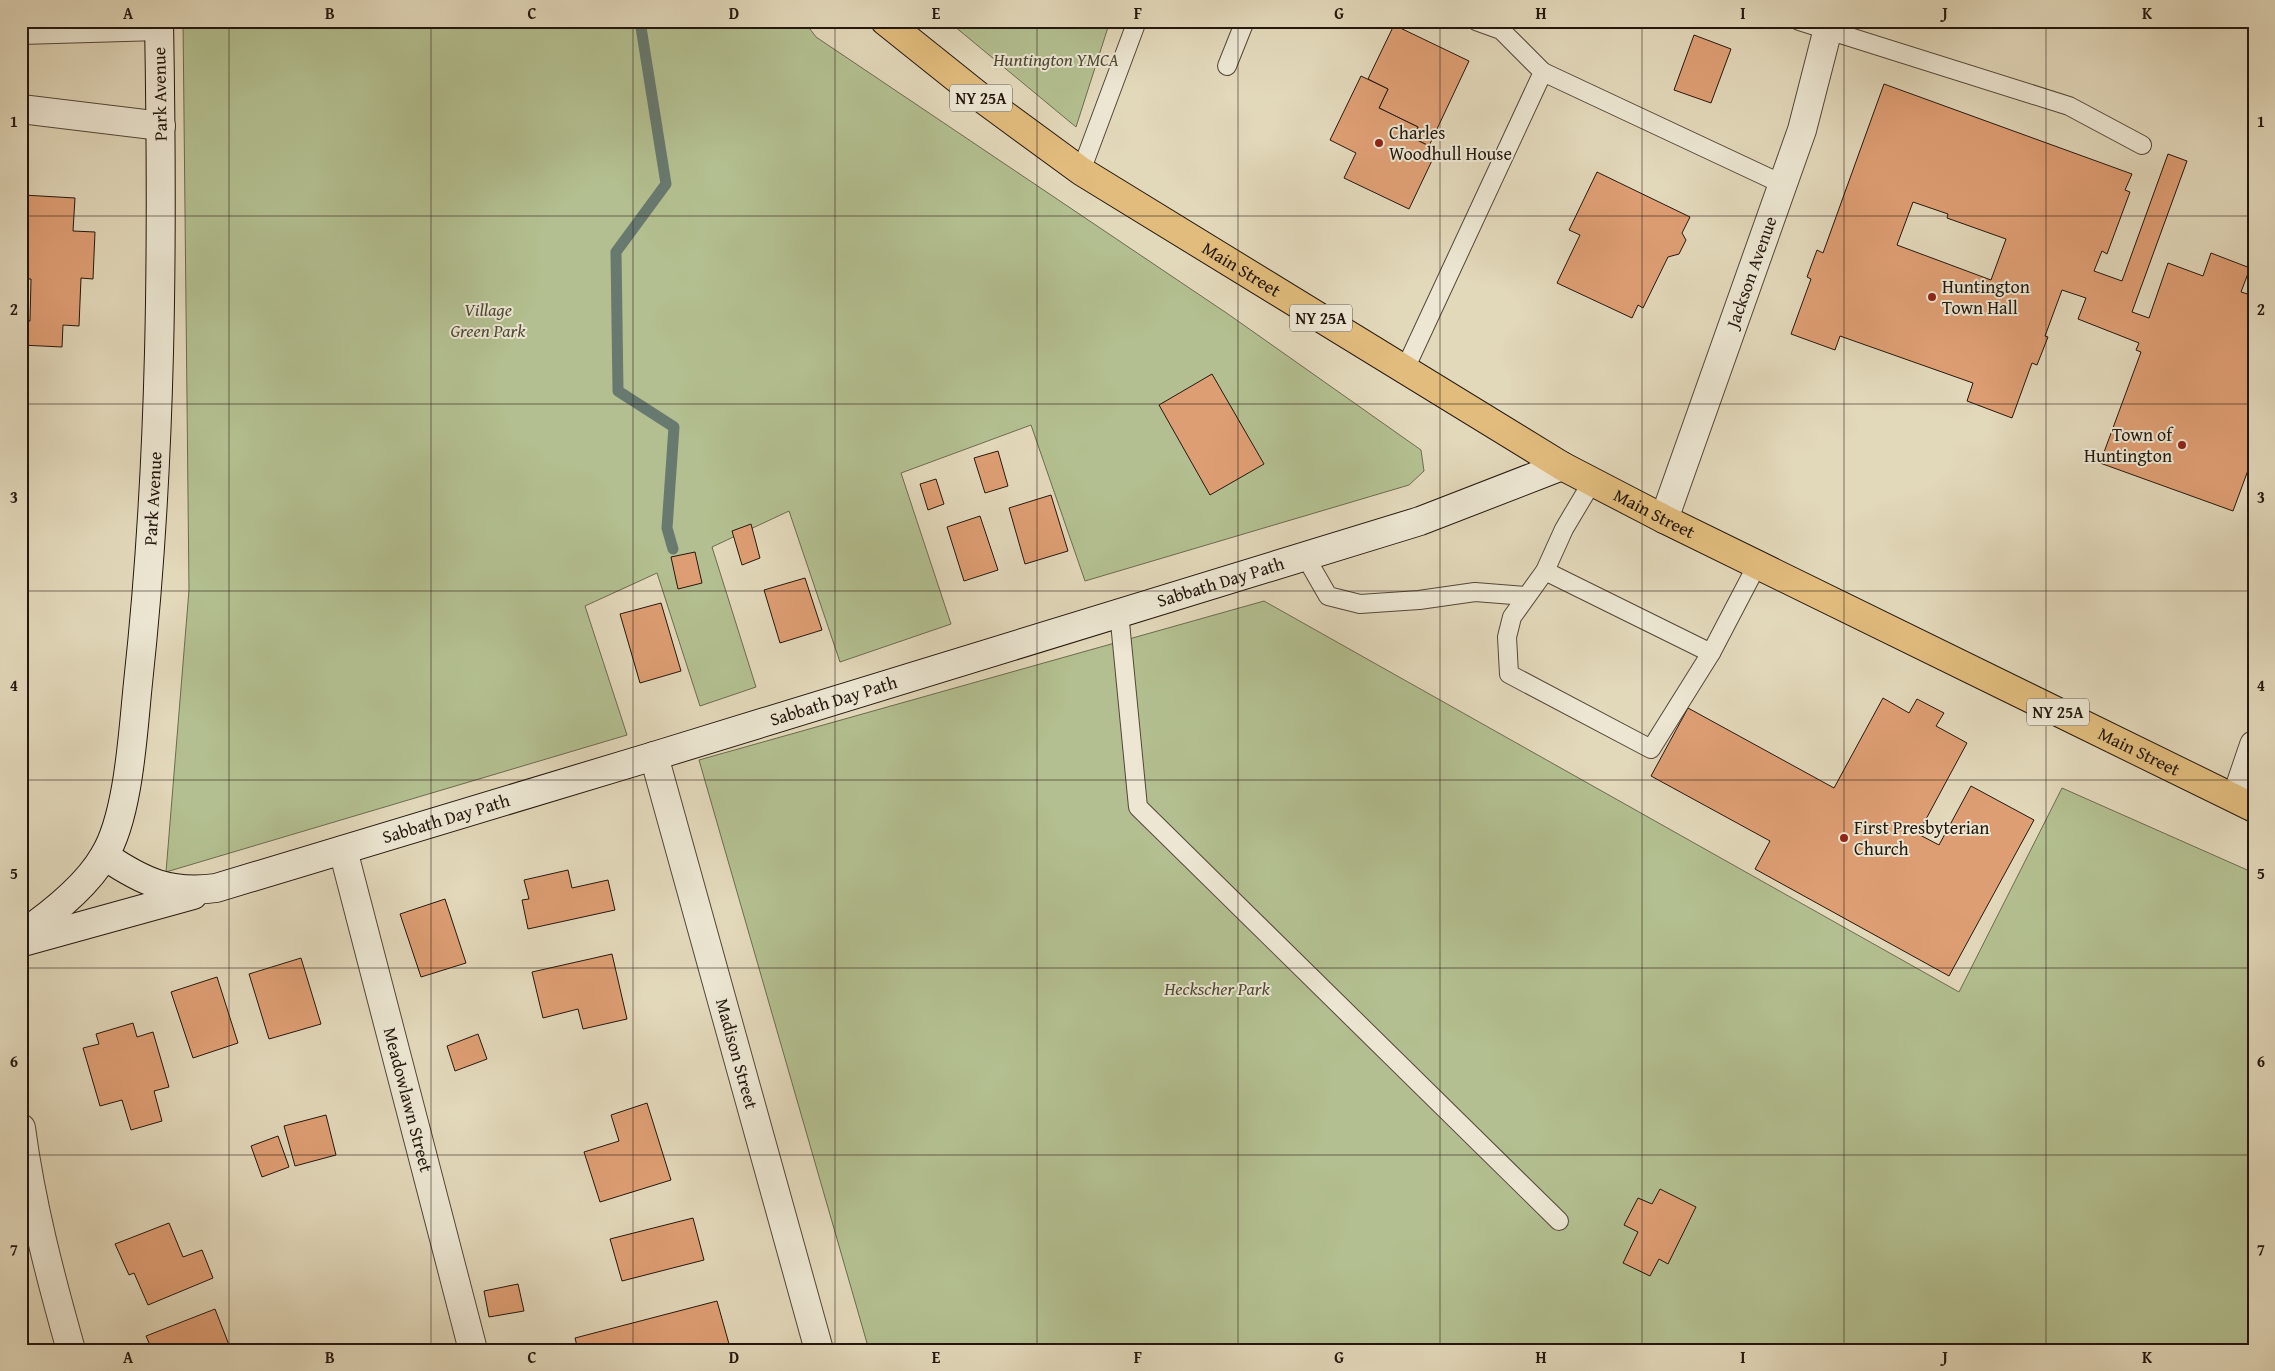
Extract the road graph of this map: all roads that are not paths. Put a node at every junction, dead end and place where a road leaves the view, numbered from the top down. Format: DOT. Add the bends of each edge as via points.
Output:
graph roads {
  1 [pos="885,21"];
  2 [pos="1137,21"];
  3 [pos="1245,21"];
  4 [pos="1476,21"];
  5 [pos="1799,21"];
  6 [pos="159,23"];
  7 [pos="1829,26"];
  8 [pos="21,30"];
  9 [pos="1226,66"];
  10 [pos="1543,72"];
  11 [pos="21,109"];
  12 [pos="161,126"];
  13 [pos="2142,145"];
  14 [pos="1081,171"];
  15 [pos="1782,184"];
  16 [pos="1405,369"];
  17 [pos="1562,466"];
  18 [pos="1592,482"];
  19 [pos="1664,519"];
  20 [pos="1305,556"];
  21 [pos="1757,564"];
  22 [pos="1544,571"];
  23 [pos="1526,596"];
  24 [pos="1119,612"];
  25 [pos="1712,653"];
  26 [pos="2254,745"];
  27 [pos="654,756"];
  28 [pos="2245,803"];
  29 [pos="343,850"];
  30 [pos="105,856"];
  31 [pos="216,888"];
  32 [pos="21,935"];
  33 [pos="21,943"];
  34 [pos="21,1128"];
  35 [pos="1559,1221"];
  36 [pos="71,1350"];
  37 [pos="473,1350"];
  38 [pos="819,1350"];
  1 -- 14 [label="main road, NY 25A" via="980,98"];
  2 -- 14 [label="lane"];
  3 -- 9 [label="lane"];
  4 -- 10 [label="lane" via="1501,30"];
  5 -- 7 [label="lane"];
  6 -- 8 [label="main road"];
  6 -- 12 [label="main road, Park Avenue"];
  7 -- 13 [label="lane" via="2069,106"];
  7 -- 15 [label="main road, Jackson Avenue" via="1802,130"];
  10 -- 15 [label="lane"];
  10 -- 16 [label="lane"];
  11 -- 12 [label="main road"];
  12 -- 30 [label="main road, Park Avenue" via="160,306 148,575 128,768 122,805"];
  14 -- 16 [label="main road, Main Street / NY 25A"];
  15 -- 19 [label="main road, Jackson Avenue"];
  16 -- 17 [label="main road, Main Street / NY 25A"];
  17 -- 18 [label="main road, Main Street / NY 25A"];
  17 -- 20 [label="main road, Sabbath Day Path" via="1420,521"];
  18 -- 19 [label="main road, Main Street / NY 25A"];
  18 -- 22 [label="lane"];
  19 -- 21 [label="main road, Main Street / NY 25A"];
  20 -- 23 [label="lane" via="1328,596 1360,604 1475,592"];
  20 -- 24 [label="main road, Sabbath Day Path"];
  21 -- 25 [label="lane"];
  21 -- 28 [label="main road, Main Street / NY 25A"];
  22 -- 23 [label="lane"];
  22 -- 25 [label="lane"];
  23 -- 25 [label="lane" via="1512,617 1508,637 1509,674 1651,749"];
  24 -- 27 [label="main road, Sabbath Day Path"];
  24 -- 35 [label="lane" via="1138,807"];
  26 -- 28 [label="main road"];
  27 -- 29 [label="main road, Sabbath Day Path"];
  27 -- 38 [label="main road, Madison Street"];
  29 -- 31 [label="main road, Sabbath Day Path"];
  29 -- 37 [label="main road, Meadowlawn Street"];
  30 -- 31 [label="main road, Sabbath Day Path" via="141,879 158,885 193,891"];
  30 -- 32 [label="main road, Park Avenue" via="57,909"];
  31 -- 33 [label="main road"];
  34 -- 36 [label="main road" via="44,1255"];
}
